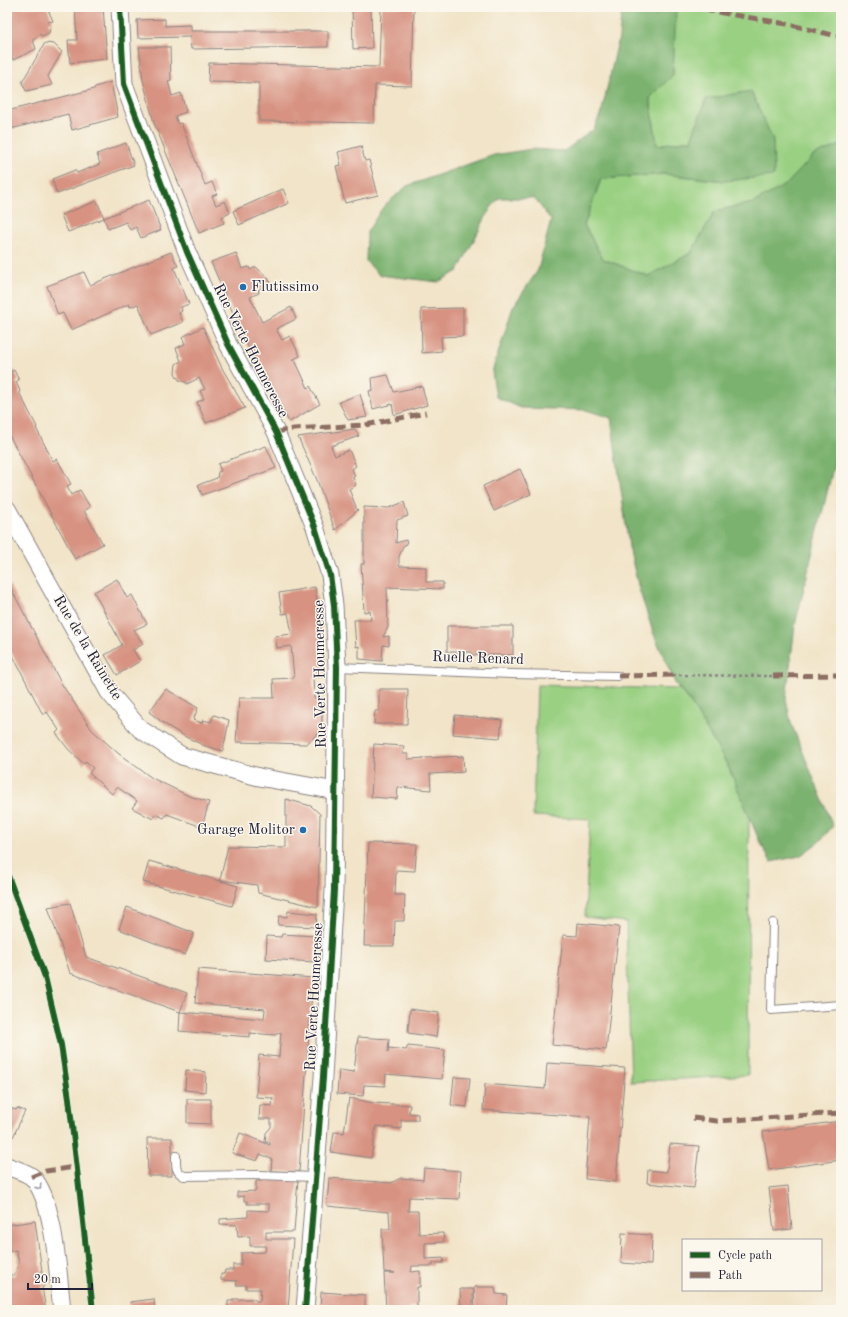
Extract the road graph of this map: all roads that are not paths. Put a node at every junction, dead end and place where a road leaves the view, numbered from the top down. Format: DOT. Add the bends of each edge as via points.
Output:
graph roads {
  1 [pos="120,7"];
  2 [pos="7,509"];
  3 [pos="337,667"];
  4 [pos="618,676"];
  5 [pos="336,791"];
  6 [pos="773,922"];
  7 [pos="841,1005"];
  8 [pos="176,1156"];
  9 [pos="7,1166"];
  10 [pos="316,1177"];
  11 [pos="62,1310"];
  12 [pos="306,1310"];
  1 -- 3 [label="street, Rue Verte Houmeresse" via="124,84 187,252 228,344 276,432 315,527 330,575"];
  2 -- 5 [label="street, Rue de la Rainette" via="109,692 140,729 182,756 258,777"];
  3 -- 4 [label="lane, Ruelle Renard"];
  3 -- 5 [label="street, Rue Verte Houmeresse"];
  5 -- 10 [label="street, Rue Verte Houmeresse" via="334,898"];
  6 -- 7 [label="lane" via="771,1010"];
  8 -- 10 [label="lane" via="176,1168 184,1176"];
  9 -- 11 [label="street, one-way" via="31,1177 42,1191 50,1214"];
  10 -- 12 [label="street, Rue Verte Houmeresse"];
}
